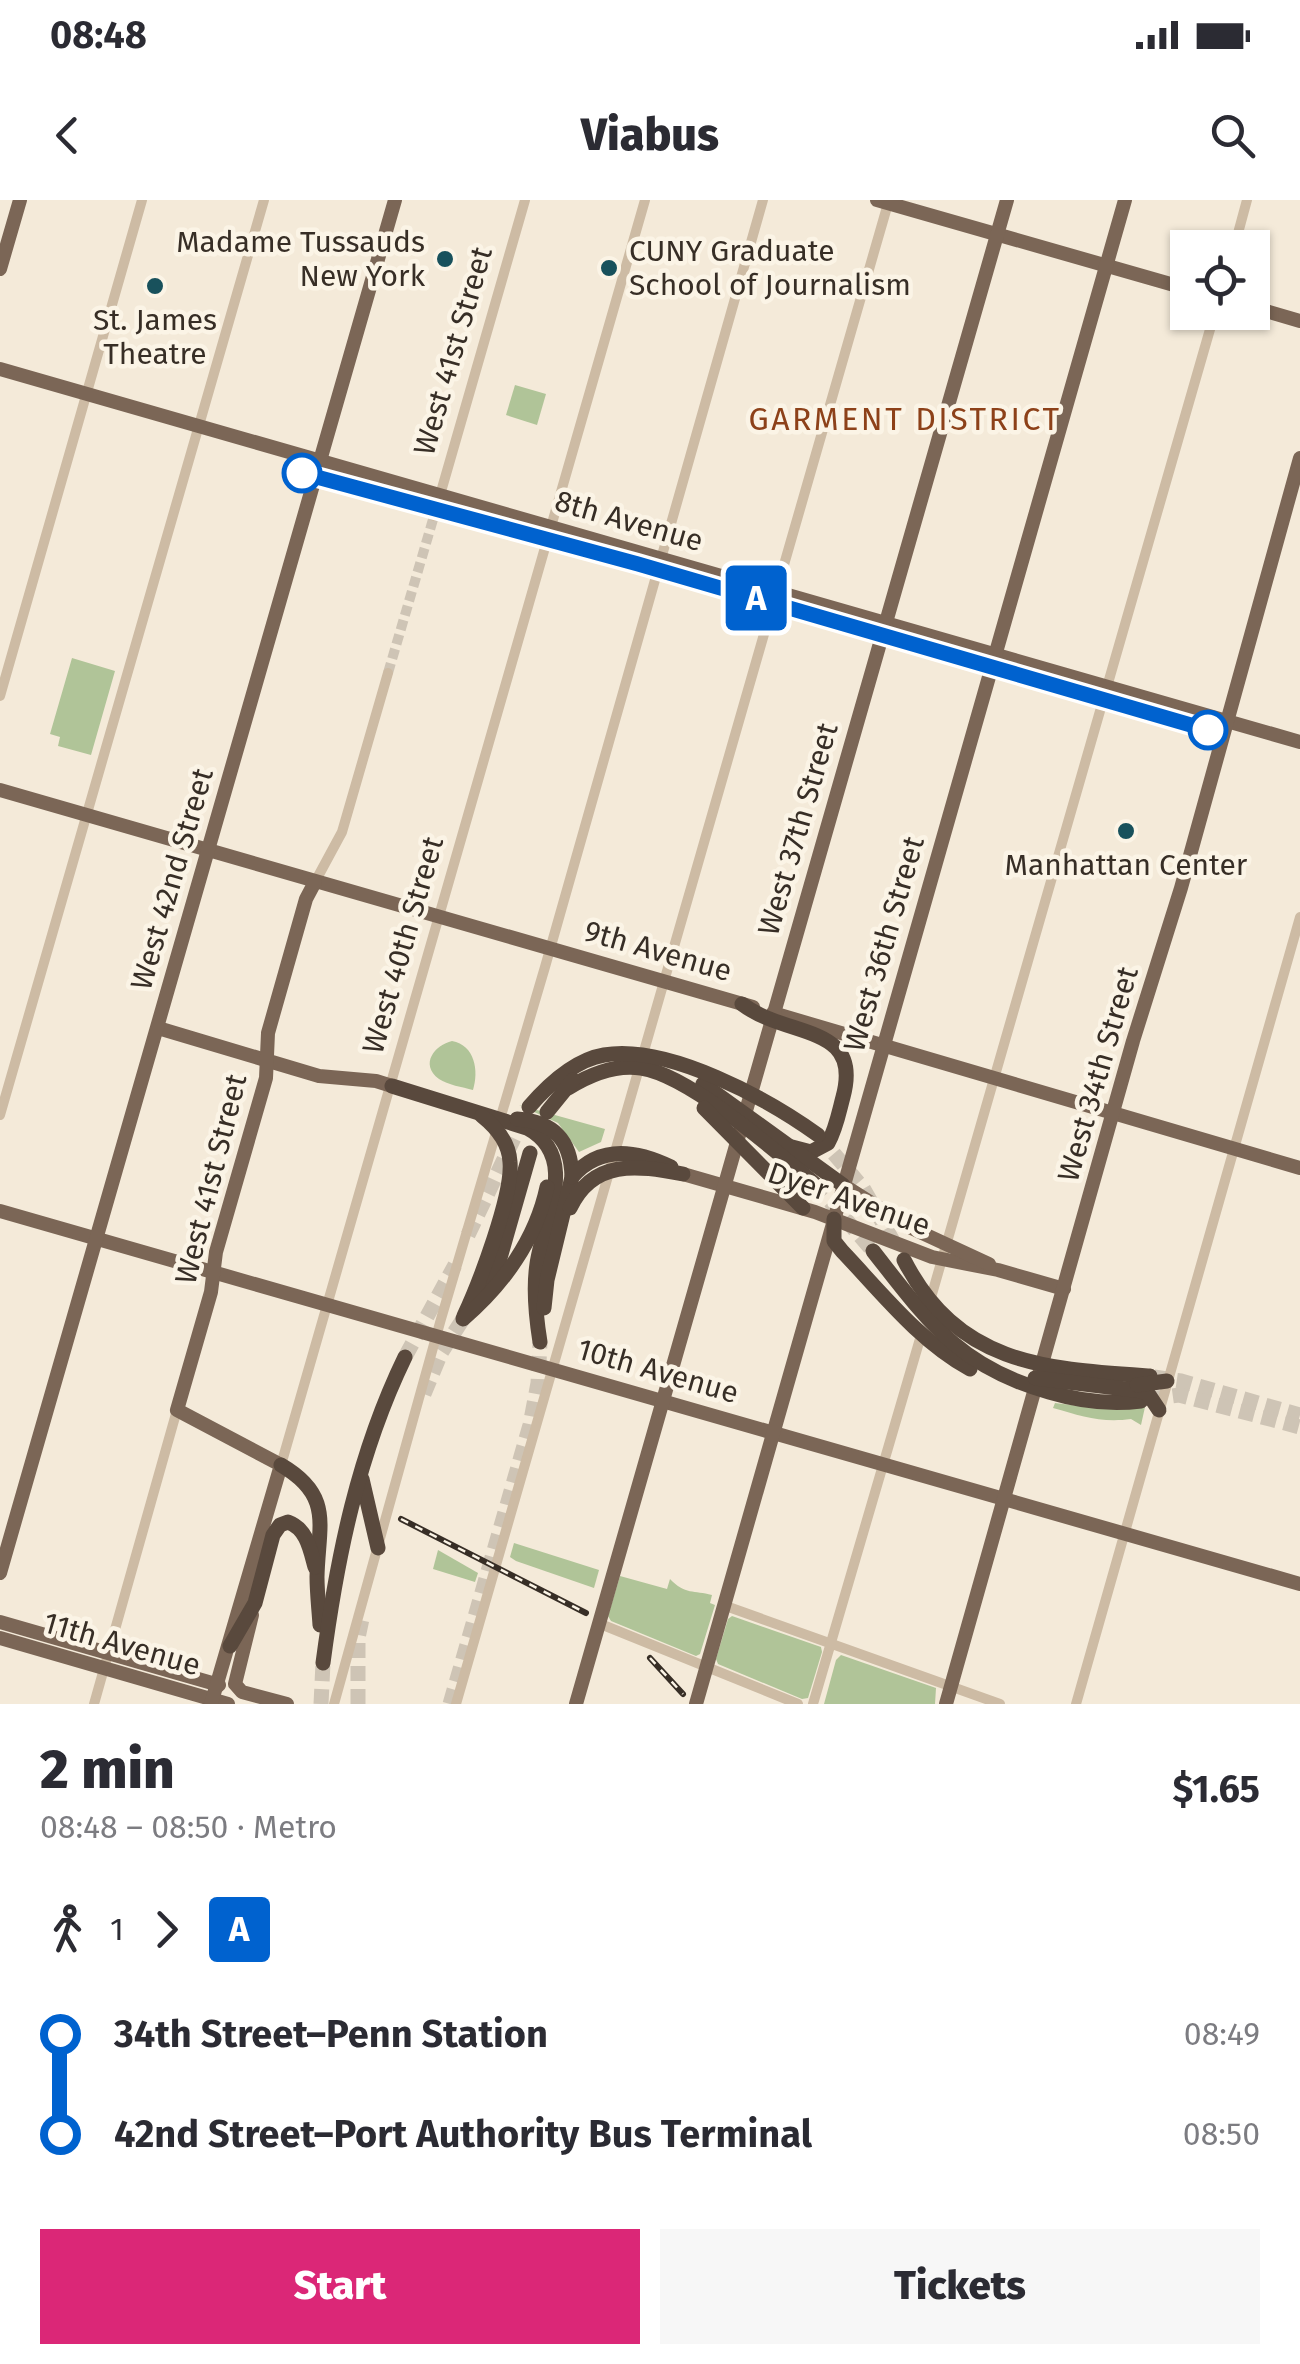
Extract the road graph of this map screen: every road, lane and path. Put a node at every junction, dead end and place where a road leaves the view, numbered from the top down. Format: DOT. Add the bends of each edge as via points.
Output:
graph roads {
  1 [pos="20,200"];
  2 [pos="142,200"];
  3 [pos="264,200"];
  4 [pos="395,200"];
  5 [pos="525,200"];
  6 [pos="645,200"];
  7 [pos="763,200"];
  8 [pos="1007,200"];
  9 [pos="1126,200"];
  10 [pos="1247,200"];
  11 [pos="884,201"];
  12 [pos="1239,230"];
  13 [pos="997,235"];
  14 [pos="1106,266"];
  15 [pos="0,269"];
  16 [pos="1170,284"];
  17 [pos="1270,312"];
  18 [pos="1300,321"];
  19 [pos="1210,330"];
  20 [pos="0,369"];
  21 [pos="86,394"];
  22 [pos="198,426"];
  23 [pos="1300,458"];
  24 [pos="320,461"];
  25 [pos="440,496"];
  26 [pos="434,516"];
  27 [pos="552,528"];
  28 [pos="663,559"];
  29 [pos="775,592"];
  30 [pos="886,623"];
  31 [pos="996,654"];
  32 [pos="388,674"];
  33 [pos="1108,686"];
  34 [pos="0,696"];
  35 [pos="1226,720"];
  36 [pos="1300,742"];
  37 [pos="0,790"];
  38 [pos="88,815"];
  39 [pos="209,852"];
  40 [pos="316,882"];
  41 [pos="1300,916"];
  42 [pos="439,918"];
  43 [pos="550,948"];
  44 [pos="664,980"];
  45 [pos="742,1004"];
  46 [pos="772,1018"];
  47 [pos="158,1028"];
  48 [pos="884,1046"];
  49 [pos="619,1054"];
  50 [pos="268,1061"];
  51 [pos="665,1062"];
  52 [pos="994,1079"];
  53 [pos="392,1086"];
  54 [pos="568,1088"];
  55 [pos="688,1090"];
  56 [pos="529,1108"];
  57 [pos="475,1111"];
  58 [pos="547,1112"];
  59 [pos="1114,1112"];
  60 [pos="0,1115"];
  61 [pos="495,1118"];
  62 [pos="818,1135"];
  63 [pos="792,1147"];
  64 [pos="1234,1148"];
  65 [pos="530,1153"];
  66 [pos="1300,1168"];
  67 [pos="683,1174"];
  68 [pos="572,1177"];
  69 [pos="815,1184"];
  70 [pos="843,1185"];
  71 [pos="803,1208"];
  72 [pos="0,1210"];
  73 [pos="834,1219"];
  74 [pos="562,1226"];
  75 [pos="98,1239"];
  76 [pos="873,1251"];
  77 [pos="944,1253"];
  78 [pos="904,1260"];
  79 [pos="213,1272"];
  80 [pos="1064,1289"];
  81 [pos="328,1305"];
  82 [pos="463,1319"];
  83 [pos="436,1336"];
  84 [pos="967,1346"];
  85 [pos="404,1356"];
  86 [pos="554,1370"];
  87 [pos="1150,1376"];
  88 [pos="1167,1381"];
  89 [pos="1012,1382"];
  90 [pos="664,1401"];
  91 [pos="1141,1401"];
  92 [pos="177,1410"];
  93 [pos="1159,1410"];
  94 [pos="773,1432"];
  95 [pos="884,1464"];
  96 [pos="281,1465"];
  97 [pos="361,1470"];
  98 [pos="1004,1499"];
  99 [pos="1125,1533"];
  100 [pos="378,1548"];
  101 [pos="0,1573"];
  102 [pos="317,1576"];
  103 [pos="1300,1584"];
  104 [pos="255,1603"];
  105 [pos="723,1605"];
  106 [pos="0,1622"];
  107 [pos="598,1623"];
  108 [pos="0,1638"];
  109 [pos="832,1644"];
  110 [pos="230,1646"];
  111 [pos="108,1652"];
  112 [pos="706,1667"];
  113 [pos="104,1668"];
  114 [pos="951,1687"];
  115 [pos="219,1693"];
  116 [pos="94,1704"];
  117 [pos="228,1704"];
  118 [pos="287,1704"];
  119 [pos="334,1704"];
  120 [pos="456,1704"];
  121 [pos="576,1704"];
  122 [pos="696,1704"];
  123 [pos="798,1704"];
  124 [pos="813,1704"];
  125 [pos="946,1704"];
  126 [pos="1000,1704"];
  127 [pos="1076,1704"];
  1 -- 15 [label="main road"];
  2 -- 21 [label="street"];
  3 -- 22 [label="street"];
  4 -- 24 [label="main road, West 42nd Street"];
  5 -- 25 [label="street, West 41st Street"];
  6 -- 27 [label="street, West 40th Street"];
  7 -- 28 [label="street"];
  8 -- 13 [label="main road, West 37th Street"];
  9 -- 14 [label="main road, West 36th Street"];
  10 -- 12 [label="street"];
  11 -- 13 [label="main road"];
  11 -- 29 [label="street"];
  13 -- 14 [label="main road"];
  13 -- 30 [label="main road, West 37th Street"];
  14 -- 16 [label="main road"];
  14 -- 31 [label="main road, West 36th Street"];
  17 -- 18 [label="main road"];
  19 -- 33 [label="street"];
  20 -- 21 [label="main road, 8th Avenue"];
  21 -- 22 [label="main road, 8th Avenue"];
  21 -- 34 [label="street"];
  22 -- 24 [label="main road, 8th Avenue"];
  22 -- 38 [label="street"];
  23 -- 35 [label="main road, West 34th Street"];
  24 -- 25 [label="main road, 8th Avenue"];
  24 -- 39 [label="main road, West 42nd Street"];
  25 -- 26 [label="street, West 41st Street"];
  25 -- 27 [label="main road, 8th Avenue"];
  27 -- 28 [label="main road, 8th Avenue"];
  27 -- 42 [label="street, West 40th Street"];
  28 -- 29 [label="main road, 8th Avenue"];
  28 -- 43 [label="street"];
  29 -- 30 [label="main road, 8th Avenue"];
  29 -- 44 [label="street"];
  30 -- 31 [label="main road, 8th Avenue"];
  30 -- 46 [label="main road, West 37th Street"];
  31 -- 33 [label="main road, 8th Avenue"];
  31 -- 48 [label="main road, West 36th Street"];
  32 -- 40 [label="street, West 41st Street" via="342,832"];
  33 -- 35 [label="main road, 8th Avenue"];
  33 -- 52 [label="street"];
  35 -- 36 [label="main road, 8th Avenue"];
  35 -- 59 [label="main road, West 34th Street"];
  37 -- 38 [label="main road, 9th Avenue"];
  38 -- 39 [label="main road, 9th Avenue"];
  38 -- 60 [label="street"];
  39 -- 40 [label="main road, 9th Avenue"];
  39 -- 47 [label="main road, West 42nd Street"];
  40 -- 42 [label="main road, 9th Avenue"];
  40 -- 50 [label="main road, West 41st Street" via="268,1033"];
  41 -- 64 [label="street"];
  42 -- 43 [label="main road, 9th Avenue"];
  42 -- 53 [label="street, West 40th Street"];
  43 -- 44 [label="main road, 9th Avenue"];
  43 -- 83 [label="street"];
  44 -- 45 [label="main road, 9th Avenue"];
  44 -- 86 [label="street"];
  45 -- 46 [label="highway"];
  46 -- 48 [label="main road"];
  46 -- 63 [label="highway" via="834,1043 847,1065 828,1142 811,1152"];
  46 -- 90 [label="main road, West 37th Street"];
  47 -- 50 [label="main road"];
  47 -- 75 [label="main road, West 42nd Street"];
  48 -- 52 [label="main road"];
  48 -- 70 [label="main road, West 36th Street"];
  49 -- 51 [label="highway"];
  49 -- 54 [label="highway" via="588,1066"];
  49 -- 56 [label="highway" via="570,1070"];
  50 -- 53 [label="main road"];
  50 -- 79 [label="main road, West 41st Street"];
  51 -- 62 [label="highway" via="697,1070"];
  51 -- 63 [label="highway"];
  52 -- 59 [label="main road"];
  52 -- 77 [label="street"];
  53 -- 57 [label="highway"];
  53 -- 81 [label="street, West 40th Street"];
  54 -- 55 [label="highway" via="634,1067 665,1074"];
  54 -- 58 [label="highway"];
  55 -- 69 [label="highway"];
  55 -- 71 [label="highway"];
  57 -- 61 [label="highway"];
  57 -- 82 [label="highway" via="500,1133 510,1173"];
  59 -- 64 [label="main road"];
  59 -- 80 [label="main road, West 34th Street"];
  61 -- 68 [label="highway" via="553,1128 570,1153"];
  61 -- 74 [label="highway" via="540,1137 556,1171 536,1266 540,1342"];
  61 -- 82 [label="highway" via="537,1146 547,1188 516,1260"];
  63 -- 70 [label="highway"];
  64 -- 66 [label="main road"];
  64 -- 88 [label="street"];
  65 -- 82 [label="highway" via="498,1266"];
  67 -- 68 [label="highway" via="620,1152 592,1158"];
  67 -- 71 [label="main road, Dyer Avenue"];
  67 -- 74 [label="highway" via="625,1168 602,1174 581,1188"];
  68 -- 74 [label="highway"];
  70 -- 73 [label="main road, West 36th Street"];
  70 -- 77 [label="main road, Dyer Avenue"];
  71 -- 73 [label="main road, Dyer Avenue"];
  72 -- 75 [label="main road, 10th Avenue"];
  73 -- 77 [label="main road, Dyer Avenue"];
  73 -- 89 [label="highway" via="837,1246 911,1323 960,1364"];
  73 -- 94 [label="main road, West 36th Street"];
  75 -- 79 [label="main road, 10th Avenue"];
  75 -- 101 [label="main road, West 42nd Street"];
  76 -- 84 [label="highway" via="929,1321"];
  77 -- 80 [label="main road, Dyer Avenue"];
  77 -- 95 [label="street"];
  78 -- 84 [label="highway"];
  79 -- 81 [label="main road, 10th Avenue"];
  79 -- 92 [label="main road, West 41st Street"];
  80 -- 98 [label="main road, West 34th Street"];
  81 -- 83 [label="main road, 10th Avenue"];
  81 -- 96 [label="street, West 40th Street"];
  83 -- 86 [label="main road, 10th Avenue"];
  83 -- 100 [label="street"];
  84 -- 87 [label="highway" via="1047,1365"];
  84 -- 88 [label="highway" via="1048,1375 1150,1386"];
  84 -- 89 [label="highway"];
  84 -- 93 [label="highway" via="1009,1371 1045,1381 1144,1392"];
  85 -- 97 [label="highway"];
  86 -- 90 [label="main road, 10th Avenue"];
  86 -- 120 [label="street"];
  88 -- 93 [label="street"];
  89 -- 91 [label="highway" via="1085,1401"];
  90 -- 94 [label="main road, 10th Avenue"];
  90 -- 107 [label="main road, West 37th Street"];
  92 -- 96 [label="main road"];
  92 -- 111 [label="street, West 41st Street"];
  93 -- 99 [label="street"];
  94 -- 95 [label="main road, 10th Avenue"];
  94 -- 105 [label="main road, West 36th Street"];
  95 -- 98 [label="main road, 10th Avenue"];
  95 -- 109 [label="street"];
  96 -- 102 [label="highway" via="308,1486 319,1508"];
  96 -- 110 [label="main road, West 40th Street"];
  97 -- 100 [label="highway"];
  97 -- 102 [label="highway" via="338,1556 323,1663"];
  98 -- 99 [label="main road, 10th Avenue"];
  98 -- 114 [label="main road, West 34th Street"];
  99 -- 103 [label="main road, 10th Avenue"];
  99 -- 127 [label="street"];
  100 -- 119 [label="street"];
  102 -- 104 [label="highway" via="302,1531 284,1523 273,1535"];
  104 -- 110 [label="highway"];
  104 -- 115 [label="main road"];
  105 -- 109 [label="street"];
  105 -- 112 [label="main road, West 36th Street"];
  106 -- 111 [label="main road, 11th Avenue"];
  107 -- 112 [label="street"];
  107 -- 121 [label="main road, West 37th Street"];
  108 -- 113 [label="main road, 11th Avenue"];
  109 -- 114 [label="street"];
  109 -- 124 [label="street"];
  110 -- 115 [label="main road, West 40th Street"];
  111 -- 113 [label="street, West 41st Street"];
  111 -- 115 [label="main road, 11th Avenue"];
  112 -- 122 [label="main road, West 36th Street"];
  112 -- 123 [label="street"];
  113 -- 115 [label="main road, 11th Avenue"];
  113 -- 116 [label="street, West 41st Street"];
  114 -- 125 [label="main road, West 34th Street"];
  114 -- 126 [label="street"];
  115 -- 117 [label="main road, 11th Avenue"];
  115 -- 118 [label="main road, 11th Avenue"];
}
